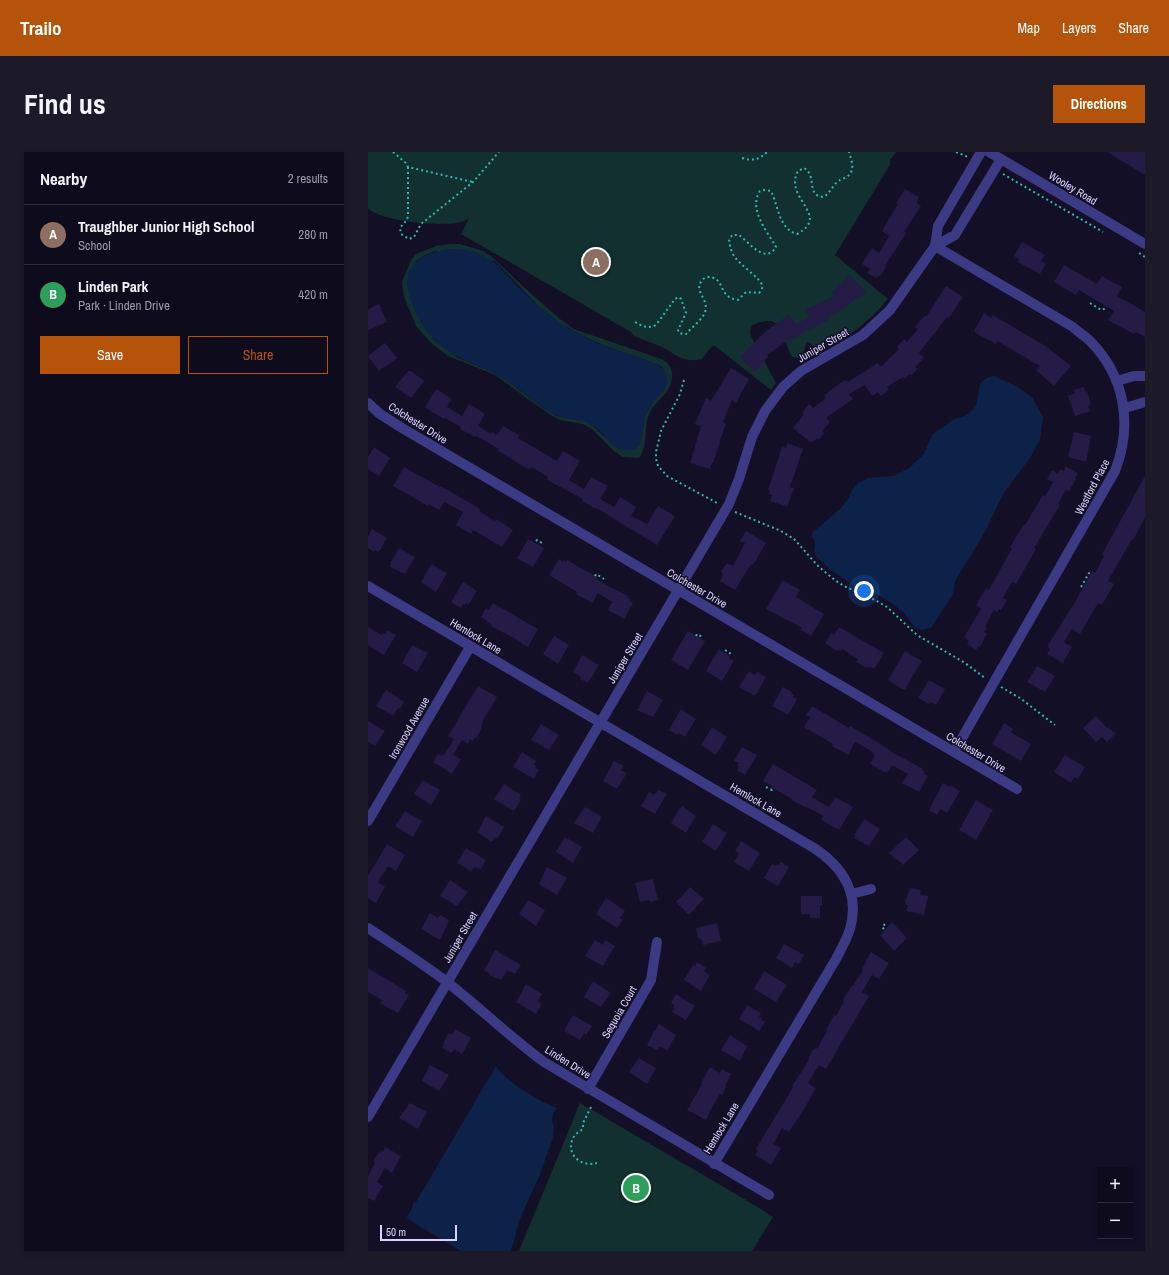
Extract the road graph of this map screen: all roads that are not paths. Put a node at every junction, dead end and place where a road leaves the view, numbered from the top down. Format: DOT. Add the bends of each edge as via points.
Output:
graph roads {
  1 [pos="981,152"];
  2 [pos="989,152"];
  3 [pos="1001,159"];
  4 [pos="1145,244"];
  5 [pos="935,246"];
  6 [pos="1145,376"];
  7 [pos="1117,381"];
  8 [pos="1145,402"];
  9 [pos="368,403"];
  10 [pos="1124,408"];
  11 [pos="368,586"];
  12 [pos="678,591"];
  13 [pos="470,647"];
  14 [pos="600,723"];
  15 [pos="954,752"];
  16 [pos="1017,789"];
  17 [pos="368,821"];
  18 [pos="871,889"];
  19 [pos="851,894"];
  20 [pos="368,928"];
  21 [pos="657,942"];
  22 [pos="448,983"];
  23 [pos="588,1089"];
  24 [pos="368,1117"];
  25 [pos="714,1164"];
  26 [pos="768,1195"];
  1 -- 5 [label="street, Juniper Street" via="938,226"];
  2 -- 3 [label="street, Wooley Road"];
  3 -- 4 [label="street, Wooley Road"];
  3 -- 5 [label="street, Juniper Street" via="955,235"];
  5 -- 7 [label="street, Westford Place" via="1073,327 1101,353"];
  5 -- 12 [label="street, Juniper Street" via="880,321 863,336 801,371 783,387 765,411 752,437 745,464 729,504"];
  6 -- 7 [label="street"];
  7 -- 10 [label="street, Westford Place"];
  8 -- 10 [label="street"];
  9 -- 12 [label="street, Colchester Drive" via="402,428"];
  10 -- 15 [label="street, Westford Place" via="1124,441 1115,471"];
  11 -- 13 [label="street, Hemlock Lane"];
  12 -- 14 [label="street, Juniper Street"];
  12 -- 15 [label="street, Colchester Drive"];
  13 -- 14 [label="street, Hemlock Lane"];
  13 -- 17 [label="street, Ironwood Avenue"];
  14 -- 19 [label="street, Hemlock Lane" via="821,852 841,872"];
  14 -- 22 [label="street, Juniper Street"];
  15 -- 16 [label="street, Colchester Drive"];
  18 -- 19 [label="street"];
  19 -- 25 [label="street, Hemlock Lane" via="852,918 847,937 836,959"];
  20 -- 22 [label="street, Linden Drive"];
  21 -- 23 [label="street, Sequoia Court" via="651,980"];
  22 -- 23 [label="street, Linden Drive" via="522,1046"];
  22 -- 24 [label="street, Juniper Street"];
  23 -- 25 [label="street, Linden Drive"];
  25 -- 26 [label="street, Linden Drive"];
}
